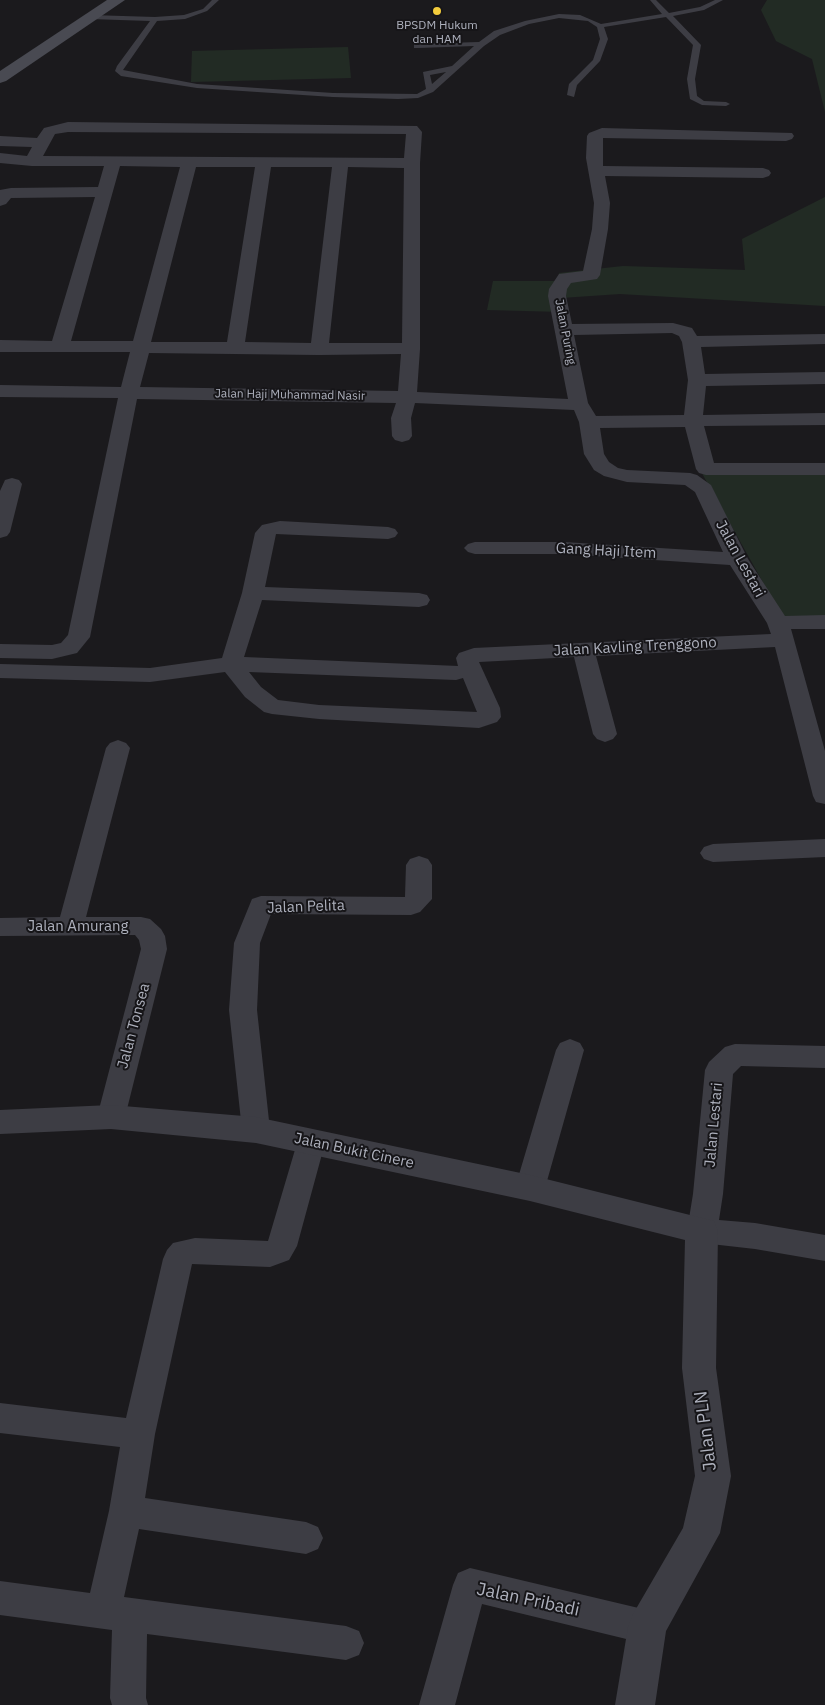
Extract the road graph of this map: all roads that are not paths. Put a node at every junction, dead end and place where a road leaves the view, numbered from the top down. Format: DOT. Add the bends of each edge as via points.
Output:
graph roads {
  1 [pos="117,0"];
  2 [pos="216,0"];
  3 [pos="653,0"];
  4 [pos="720,0"];
  5 [pos="668,15"];
  6 [pos="90,17"];
  7 [pos="155,19"];
  8 [pos="600,26"];
  9 [pos="481,44"];
  10 [pos="417,46"];
  11 [pos="454,68"];
  12 [pos="2,75"];
  13 [pos="430,90"];
  14 [pos="571,95"];
  15 [pos="726,104"];
  16 [pos="179,128"];
  17 [pos="786,136"];
  18 [pos="0,141"];
  19 [pos="41,143"];
  20 [pos="0,158"];
  21 [pos="32,161"];
  22 [pos="114,161"];
  23 [pos="169,162"];
  24 [pos="189,162"];
  25 [pos="264,162"];
  26 [pos="341,163"];
  27 [pos="412,163"];
  28 [pos="596,171"];
  29 [pos="763,174"];
  30 [pos="105,192"];
  31 [pos="0,200"];
  32 [pos="565,330"];
  33 [pos="825,340"];
  34 [pos="691,342"];
  35 [pos="0,346"];
  36 [pos="60,346"];
  37 [pos="142,347"];
  38 [pos="235,348"];
  39 [pos="319,349"];
  40 [pos="411,349"];
  41 [pos="825,378"];
  42 [pos="697,380"];
  43 [pos="0,391"];
  44 [pos="129,394"];
  45 [pos="407,397"];
  46 [pos="584,413"];
  47 [pos="825,419"];
  48 [pos="693,421"];
  49 [pos="402,436"];
  50 [pos="825,469"];
  51 [pos="12,484"];
  52 [pos="0,532"];
  53 [pos="388,533"];
  54 [pos="474,548"];
  55 [pos="737,559"];
  56 [pos="253,593"];
  57 [pos="419,600"];
  58 [pos="825,622"];
  59 [pos="781,632"];
  60 [pos="583,650"];
  61 [pos="0,652"];
  62 [pos="231,664"];
  63 [pos="0,671"];
  64 [pos="456,673"];
  65 [pos="605,734"];
  66 [pos="118,748"];
  67 [pos="825,796"];
  68 [pos="825,848"];
  69 [pos="713,853"];
  70 [pos="419,865"];
  71 [pos="0,927"];
  72 [pos="70,927"];
  73 [pos="152,936"];
  74 [pos="570,1050"];
  75 [pos="825,1057"];
  76 [pos="111,1117"];
  77 [pos="0,1122"];
  78 [pos="256,1130"];
  79 [pos="311,1143"];
  80 [pos="530,1188"];
  81 [pos="702,1231"];
  82 [pos="825,1248"];
  83 [pos="0,1418"];
  84 [pos="139,1434"];
  85 [pos="126,1511"];
  86 [pos="306,1538"];
  87 [pos="0,1598"];
  88 [pos="116,1613"];
  89 [pos="647,1627"];
  90 [pos="346,1643"];
  91 [pos="130,1705"];
  92 [pos="437,1705"];
  93 [pos="635,1705"];
  1 -- 6 [label="main road"];
  2 -- 7 [label="lane" via="205,10 184,17"];
  3 -- 5 [label="lane"];
  4 -- 5 [label="lane" via="702,8"];
  5 -- 8 [label="lane"];
  5 -- 15 [label="lane" via="697,45 691,79 694,97 702,103"];
  6 -- 7 [label="lane"];
  6 -- 12 [label="main road"];
  7 -- 13 [label="lane" via="121,66 119,70 124,74 197,86 333,95 418,96"];
  8 -- 9 [label="lane" via="580,17 559,16 504,30"];
  8 -- 14 [label="lane" via="604,39 596,60 573,84"];
  9 -- 10 [label="lane"];
  9 -- 11 [label="lane"];
  11 -- 13 [label="lane"];
  11 -- 13 [label="lane" via="426,74"];
  16 -- 19 [label="street" via="68,127 49,131"];
  16 -- 23 [label="street"];
  16 -- 27 [label="street" via="412,129"];
  17 -- 28 [label="street, Jalan Puring" via="602,133 595,136"];
  18 -- 19 [label="street"];
  19 -- 21 [label="street"];
  20 -- 21 [label="street"];
  21 -- 22 [label="street"];
  22 -- 23 [label="street"];
  22 -- 30 [label="street"];
  23 -- 24 [label="street"];
  24 -- 25 [label="street"];
  24 -- 37 [label="street"];
  25 -- 26 [label="street"];
  25 -- 38 [label="street"];
  26 -- 27 [label="street"];
  26 -- 39 [label="street"];
  27 -- 40 [label="street"];
  28 -- 29 [label="street"];
  28 -- 32 [label="street, Jalan Puring" via="602,203 597,247 591,275 565,278 558,289"];
  30 -- 31 [label="street" via="11,193"];
  30 -- 36 [label="street"];
  32 -- 34 [label="street" via="674,328 686,332"];
  32 -- 46 [label="street, Jalan Puring"];
  33 -- 34 [label="street"];
  34 -- 42 [label="street"];
  35 -- 36 [label="street"];
  36 -- 37 [label="street"];
  37 -- 38 [label="street"];
  37 -- 44 [label="street"];
  38 -- 39 [label="street"];
  39 -- 40 [label="street"];
  40 -- 45 [label="street"];
  41 -- 42 [label="street"];
  42 -- 48 [label="street"];
  43 -- 44 [label="street, Jalan Haji Muhammad Nasir"];
  44 -- 45 [label="street, Jalan Haji Muhammad Nasir"];
  44 -- 61 [label="street" via="79,637 68,648 52,652"];
  45 -- 46 [label="street, Jalan Haji Muhammad Nasir"];
  45 -- 49 [label="street" via="401,418"];
  46 -- 48 [label="street, Jalan Haji Muhammad Nasir"];
  46 -- 55 [label="street, Jalan Lestari" via="594,454 601,466 627,476 690,479 704,489"];
  47 -- 48 [label="street, Jalan Haji Muhammad Nasir"];
  48 -- 50 [label="street" via="706,469"];
  51 -- 52 [label="street"];
  53 -- 56 [label="street" via="269,529 265,534"];
  54 -- 55 [label="street, Gang Haji Item" via="564,548"];
  55 -- 59 [label="street, Jalan Lestari"];
  56 -- 57 [label="street"];
  56 -- 62 [label="street"];
  58 -- 59 [label="street, Jalan Kavling Trenggono"];
  59 -- 60 [label="street, Jalan Kavling Trenggono"];
  59 -- 67 [label="street, Jalan Lestari"];
  60 -- 62 [label="street, Jalan Kavling Trenggono" via="474,655 467,658 488,708 489,717 479,720 272,707 253,692"];
  60 -- 65 [label="street"];
  62 -- 63 [label="street" via="150,675"];
  62 -- 64 [label="street"];
  66 -- 72 [label="street"];
  68 -- 69 [label="street"];
  70 -- 78 [label="street, Jalan Pelita" via="419,899 411,906 261,905 246,943 243,1010"];
  71 -- 72 [label="street, Jalan Amurang"];
  72 -- 73 [label="street, Jalan Amurang" via="141,926"];
  73 -- 76 [label="street, Jalan Tonsea" via="154,949"];
  74 -- 80 [label="street"];
  75 -- 81 [label="street, Jalan Lestari" via="736,1055 719,1070"];
  76 -- 77 [label="street, Jalan Bukit Cinere"];
  76 -- 78 [label="street, Jalan Bukit Cinere"];
  78 -- 79 [label="street, Jalan Bukit Cinere"];
  79 -- 80 [label="street, Jalan Bukit Cinere"];
  79 -- 84 [label="street" via="278,1251 270,1254 194,1251 184,1252 178,1259"];
  80 -- 81 [label="street, Jalan Bukit Cinere"];
  81 -- 82 [label="street"];
  81 -- 89 [label="street, Jalan PLN" via="699,1368 712,1476 701,1533"];
  83 -- 84 [label="street"];
  84 -- 85 [label="street"];
  85 -- 86 [label="street"];
  85 -- 88 [label="street"];
  87 -- 88 [label="street"];
  88 -- 90 [label="street"];
  88 -- 91 [label="street"];
  89 -- 92 [label="street, Jalan Pribadi" via="470,1585"];
  89 -- 93 [label="street, Jalan PLN"];
}
